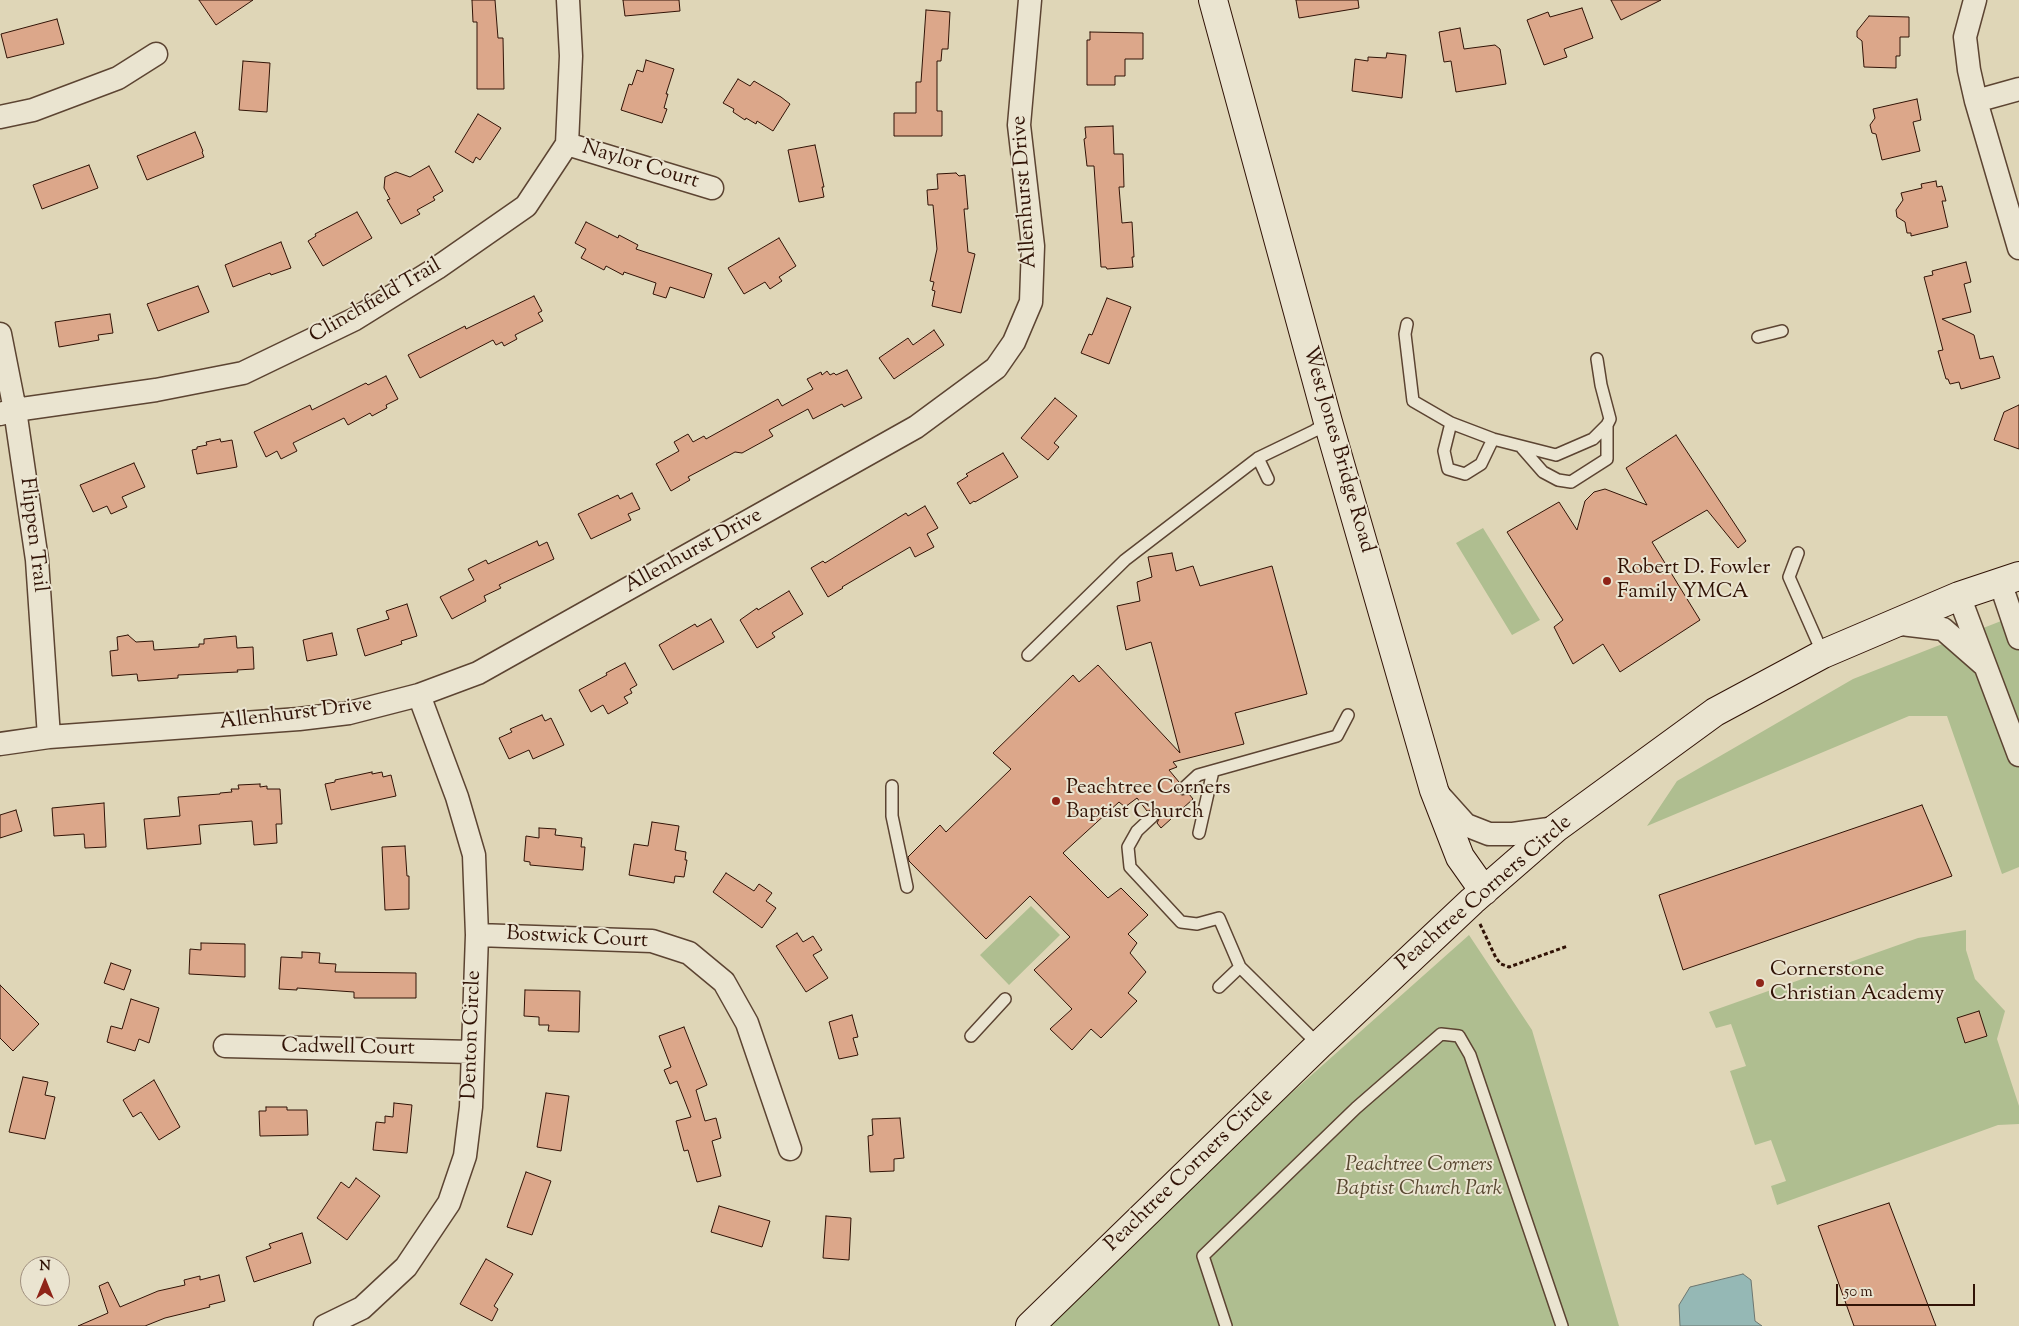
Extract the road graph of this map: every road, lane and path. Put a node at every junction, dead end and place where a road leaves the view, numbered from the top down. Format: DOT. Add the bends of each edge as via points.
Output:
graph roads {
  1 [pos="568,0"];
  2 [pos="1030,0"];
  3 [pos="1213,0"];
  4 [pos="1974,0"];
  5 [pos="156,54"];
  6 [pos="2019,90"];
  7 [pos="1976,101"];
  8 [pos="0,117"];
  9 [pos="567,144"];
  10 [pos="712,188"];
  11 [pos="2019,248"];
  12 [pos="1407,324"];
  13 [pos="1782,331"];
  14 [pos="0,334"];
  15 [pos="1758,337"];
  16 [pos="1597,359"];
  17 [pos="8,412"];
  18 [pos="1328,422"];
  19 [pos="1451,423"];
  20 [pos="1607,425"];
  21 [pos="1493,440"];
  22 [pos="1522,448"];
  23 [pos="1258,458"];
  24 [pos="1268,480"];
  25 [pos="1798,553"];
  26 [pos="2009,579"];
  27 [pos="1959,596"];
  28 [pos="1893,623"];
  29 [pos="2019,638"];
  30 [pos="1823,654"];
  31 [pos="1028,655"];
  32 [pos="1986,666"];
  33 [pos="419,695"];
  34 [pos="1348,715"];
  35 [pos="49,738"];
  36 [pos="0,744"];
  37 [pos="2019,755"];
  38 [pos="1213,771"];
  39 [pos="892,786"];
  40 [pos="1184,788"];
  41 [pos="1434,790"];
  42 [pos="1152,817"];
  43 [pos="1556,828"];
  44 [pos="1199,834"];
  45 [pos="907,887"];
  46 [pos="1484,891"];
  47 [pos="1479,922"];
  48 [pos="477,935"];
  49 [pos="1568,946"];
  50 [pos="1240,967"];
  51 [pos="1219,987"];
  52 [pos="1005,999"];
  53 [pos="971,1036"];
  54 [pos="1319,1045"];
  55 [pos="225,1046"];
  56 [pos="472,1052"];
  57 [pos="790,1149"];
  58 [pos="325,1326"];
  59 [pos="1030,1326"];
  60 [pos="1226,1326"];
  61 [pos="1562,1326"];
  1 -- 9 [label="street"];
  2 -- 33 [label="street, Allenhurst Drive" via="1018,124 1033,246 1031,302 1014,342 996,368 916,427 740,527 478,673"];
  3 -- 18 [label="street, West Jones Bridge Road"];
  4 -- 7 [label="street" via="1965,36"];
  5 -- 8 [label="street" via="118,78 33,110"];
  6 -- 7 [label="street"];
  7 -- 11 [label="street"];
  9 -- 10 [label="street, Naylor Court"];
  9 -- 17 [label="street, Clinchfield Trail" via="526,206 437,268 355,319 252,369 156,390"];
  12 -- 19 [label="lane" via="1405,334 1413,401"];
  13 -- 15 [label="lane"];
  14 -- 17 [label="street, Flippen Trail"];
  16 -- 20 [label="lane" via="1610,418"];
  17 -- 35 [label="street, Flippen Trail" via="37,560"];
  18 -- 23 [label="lane"];
  18 -- 41 [label="street, West Jones Bridge Road"];
  19 -- 21 [label="lane"];
  19 -- 21 [label="lane" via="1444,451 1448,469 1465,474 1481,464"];
  20 -- 22 [label="lane" via="1592,438 1556,456"];
  20 -- 22 [label="lane" via="1607,459 1571,482 1543,472"];
  21 -- 22 [label="lane"];
  23 -- 24 [label="lane"];
  23 -- 31 [label="lane" via="1126,560"];
  25 -- 30 [label="lane" via="1789,577"];
  26 -- 27 [label="street, Peachtree Corners Circle"];
  26 -- 29 [label="street"];
  27 -- 28 [label="street, Peachtree Corners Circle"];
  27 -- 32 [label="street"];
  28 -- 30 [label="street, Peachtree Corners Circle"];
  28 -- 32 [label="street" via="1943,629"];
  30 -- 43 [label="street, Peachtree Corners Circle" via="1715,712"];
  32 -- 37 [label="street"];
  33 -- 35 [label="street, Allenhurst Drive" via="349,713 299,719"];
  33 -- 48 [label="street, Denton Circle" via="457,797 474,855"];
  34 -- 38 [label="lane" via="1337,736"];
  35 -- 36 [label="street, Allenhurst Drive"];
  38 -- 40 [label="lane" via="1198,775"];
  38 -- 44 [label="lane"];
  39 -- 45 [label="lane" via="892,816"];
  41 -- 43 [label="street" via="1466,825 1489,834"];
  41 -- 46 [label="street, West Jones Bridge Road" via="1460,857"];
  42 -- 50 [label="lane" via="1137,831 1128,847 1130,867 1181,922 1197,924 1219,918"];
  43 -- 46 [label="street, Peachtree Corners Circle"];
  46 -- 54 [label="street, Peachtree Corners Circle"];
  47 -- 49 [label="path" via="1496,958 1509,967"];
  48 -- 56 [label="street, Denton Circle"];
  48 -- 57 [label="street, Bostwick Court" via="652,941 689,953 724,982 748,1023"];
  50 -- 51 [label="lane"];
  50 -- 54 [label="lane"];
  52 -- 53 [label="lane"];
  54 -- 59 [label="street, Peachtree Corners Circle"];
  55 -- 56 [label="street, Cadwell Court"];
  56 -- 58 [label="street, Denton Circle" via="471,1108 465,1156 450,1203 406,1267 362,1308"];
  60 -- 61 [label="lane" via="1203,1256 1356,1108 1441,1034 1459,1036 1470,1055"];
}
